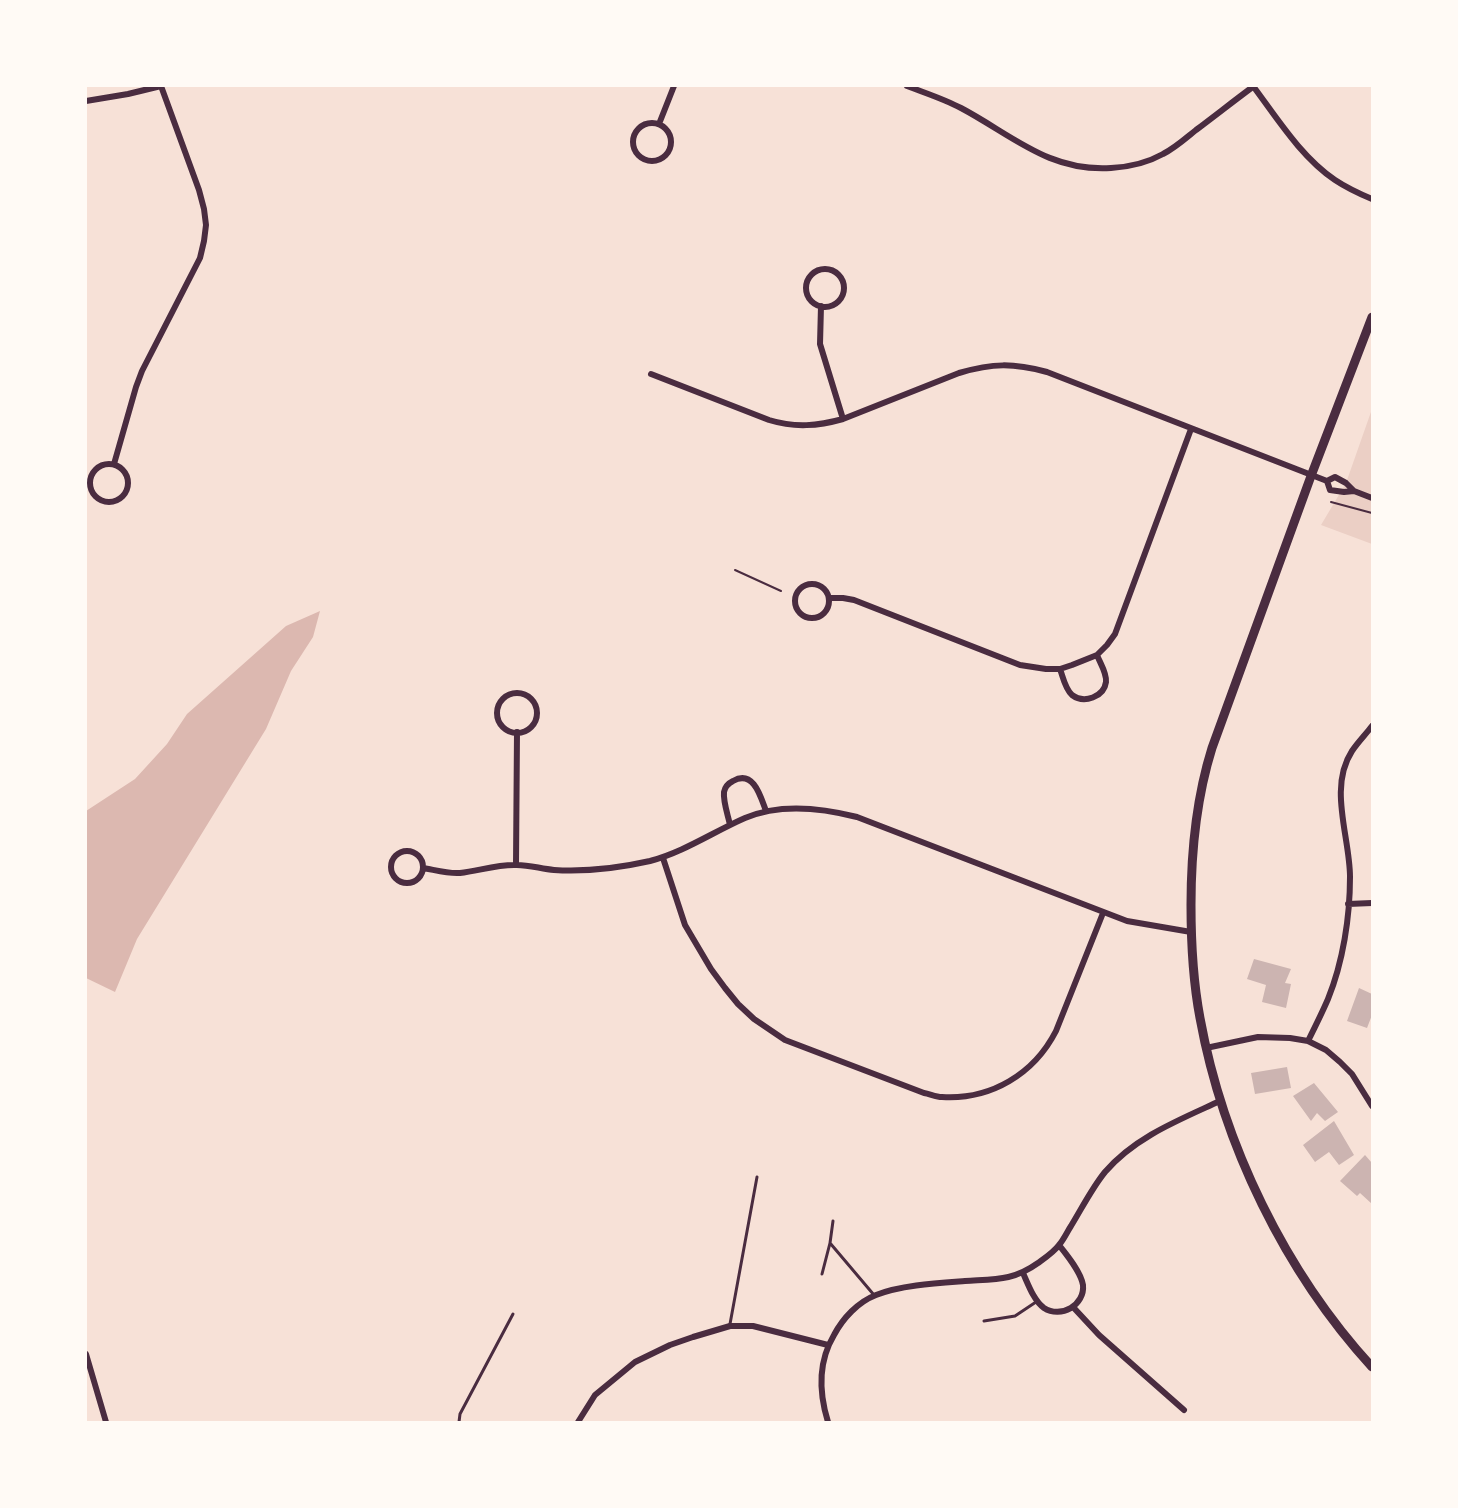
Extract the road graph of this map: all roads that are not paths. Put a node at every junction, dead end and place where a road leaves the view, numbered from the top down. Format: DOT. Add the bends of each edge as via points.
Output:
graph roads {
  1 [pos="161,86"];
  2 [pos="674,86"];
  3 [pos="907,86"];
  4 [pos="1254,86"];
  5 [pos="86,101"];
  6 [pos="659,124"];
  7 [pos="1372,199"];
  8 [pos="821,306"];
  9 [pos="1372,317"];
  10 [pos="651,374"];
  11 [pos="843,419"];
  12 [pos="1191,429"];
  13 [pos="114,464"];
  14 [pos="1311,476"];
  15 [pos="1327,482"];
  16 [pos="1354,491"];
  17 [pos="1372,498"];
  18 [pos="829,598"];
  19 [pos="1097,655"];
  20 [pos="1060,669"];
  21 [pos="1372,726"];
  22 [pos="517,732"];
  23 [pos="766,812"];
  24 [pos="730,825"];
  25 [pos="663,858"];
  26 [pos="516,864"];
  27 [pos="423,868"];
  28 [pos="1372,903"];
  29 [pos="1348,904"];
  30 [pos="1103,913"];
  31 [pos="1191,932"];
  32 [pos="1308,1041"];
  33 [pos="1206,1048"];
  34 [pos="1220,1101"];
  35 [pos="1372,1106"];
  36 [pos="757,1178"];
  37 [pos="833,1221"];
  38 [pos="830,1243"];
  39 [pos="1059,1245"];
  40 [pos="1023,1273"];
  41 [pos="822,1274"];
  42 [pos="874,1295"];
  43 [pos="1038,1301"];
  44 [pos="1073,1307"];
  45 [pos="513,1314"];
  46 [pos="984,1321"];
  47 [pos="730,1326"];
  48 [pos="828,1345"];
  49 [pos="86,1354"];
  50 [pos="1372,1367"];
  51 [pos="1184,1410"];
  52 [pos="106,1422"];
  53 [pos="459,1422"];
  54 [pos="578,1422"];
  55 [pos="828,1422"];
  1 -- 5 [label="street"];
  1 -- 13 [label="street" via="199,190 206,225 200,258 142,371"];
  2 -- 6 [label="street"];
  3 -- 4 [label="street" via="962,108 1044,156 1085,168 1122,167 1163,154"];
  4 -- 7 [label="street" via="1317,164 1335,180"];
  6 -- 6 [label="street" via="646,124 636,132 636,151 651,161 662,158 670,149 671,137"];
  8 -- 8 [label="street" via="832,305 843,293 840,277 832,270 814,272 806,288 810,300"];
  8 -- 11 [label="street" via="819,344"];
  9 -- 14 [label="main road"];
  10 -- 11 [label="street" via="781,424 812,426"];
  11 -- 12 [label="street" via="959,373 986,366 1014,365 1047,372"];
  12 -- 14 [label="street"];
  12 -- 19 [label="street" via="1115,634"];
  13 -- 13 [label="street" via="101,465 90,480 93,492 108,501 119,498 127,488 127,476"];
  14 -- 15 [label="street"];
  14 -- 31 [label="main road" via="1204,772 1193,843"];
  15 -- 16 [label="street" via="1330,490"];
  15 -- 16 [label="street" via="1335,477"];
  16 -- 17 [label="street"];
  18 -- 18 [label="street" via="823,588 812,583 801,587 794,603 804,617 814,618 824,613"];
  18 -- 20 [label="street" via="854,600 1020,664"];
  19 -- 20 [label="street"];
  19 -- 20 [label="street" via="1106,680 1098,695 1091,698 1072,695"];
  21 -- 29 [label="street" via="1351,752 1341,787 1350,877"];
  22 -- 22 [label="street" via="533,724 537,713 533,701 517,693 504,697 498,709 504,728"];
  22 -- 26 [label="street"];
  23 -- 24 [label="street"];
  23 -- 24 [label="street" via="754,784 746,779 734,780 724,792"];
  23 -- 30 [label="street" via="820,809 857,817"];
  24 -- 25 [label="street"];
  25 -- 26 [label="street" via="599,869 554,870"];
  25 -- 30 [label="street" via="685,925 724,988 754,1019 785,1040 942,1097 994,1090 1028,1069 1041,1055 1056,1031"];
  26 -- 27 [label="street" via="458,873"];
  27 -- 27 [label="street" via="418,855 409,851 400,853 391,865 396,879 406,883 420,878"];
  28 -- 29 [label="street"];
  29 -- 32 [label="street" via="1339,964"];
  30 -- 31 [label="street"];
  31 -- 33 [label="main road"];
  32 -- 33 [label="street" via="1258,1037"];
  32 -- 35 [label="street" via="1326,1050 1352,1074"];
  33 -- 34 [label="main road"];
  34 -- 39 [label="street" via="1168,1125 1123,1153 1090,1193"];
  34 -- 50 [label="main road" via="1248,1174 1285,1247 1321,1303"];
  36 -- 47 [label="lane"];
  37 -- 38 [label="lane"];
  38 -- 41 [label="lane"];
  38 -- 42 [label="lane"];
  39 -- 40 [label="street"];
  39 -- 44 [label="street" via="1083,1284 1083,1293"];
  40 -- 42 [label="street" via="1006,1279 941,1282"];
  40 -- 43 [label="street"];
  42 -- 48 [label="street" via="841,1322"];
  43 -- 44 [label="street" via="1053,1312"];
  43 -- 46 [label="lane" via="1014,1316"];
  44 -- 51 [label="street"];
  45 -- 53 [label="lane"];
  47 -- 48 [label="street" via="753,1326"];
  47 -- 54 [label="street" via="670,1345 635,1362 595,1395"];
  48 -- 55 [label="street" via="821,1374"];
  49 -- 52 [label="street"];
}
